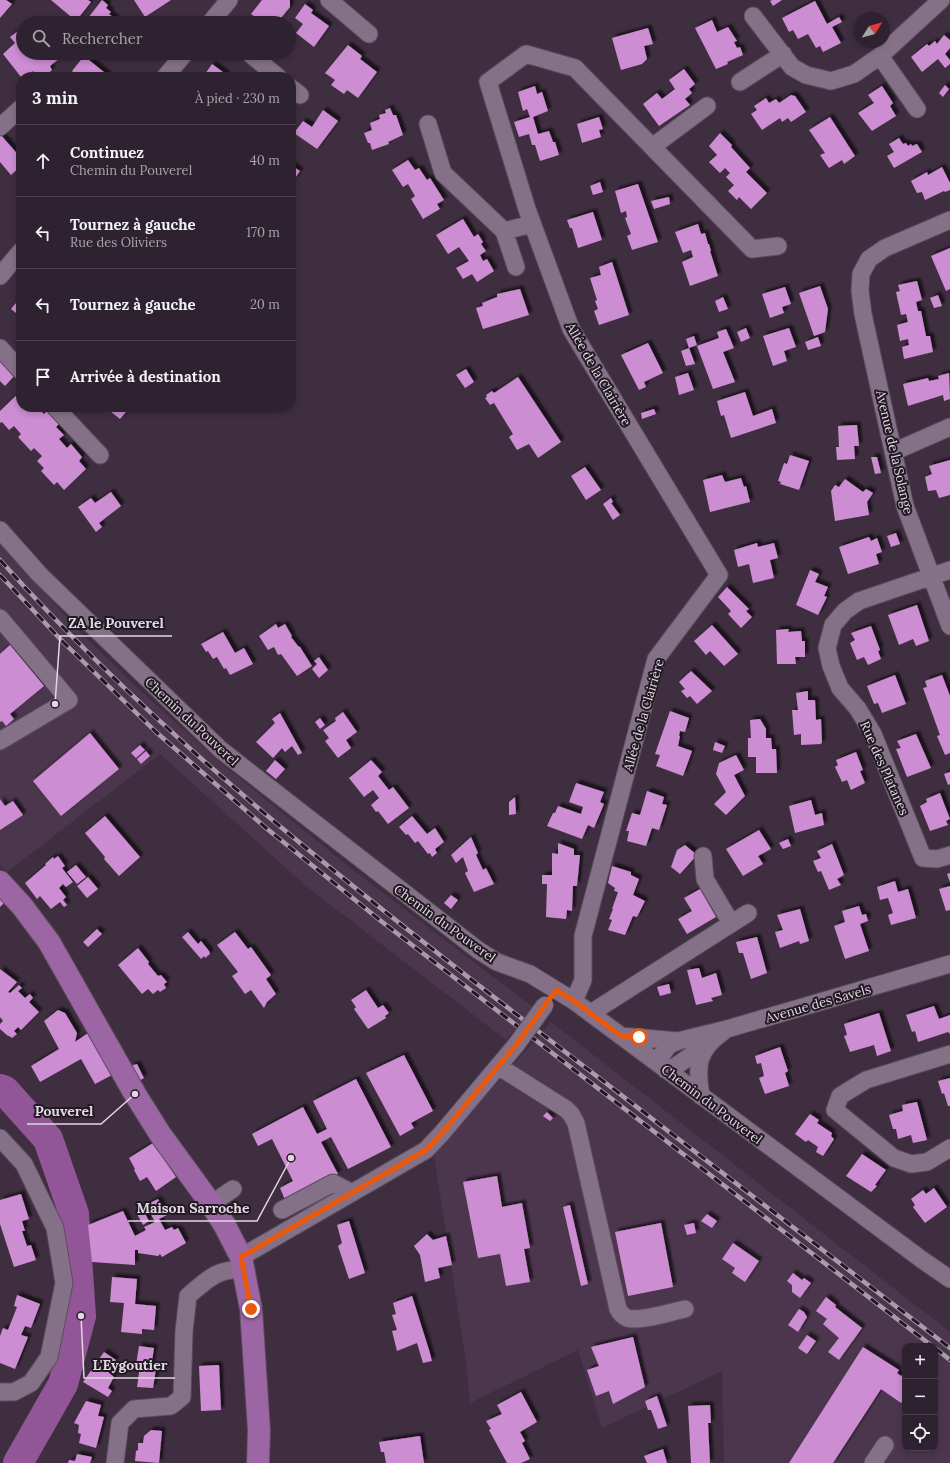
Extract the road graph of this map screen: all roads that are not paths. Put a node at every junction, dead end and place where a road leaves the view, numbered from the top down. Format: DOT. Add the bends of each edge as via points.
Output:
graph roads {
  1 [pos="229,0"];
  2 [pos="329,0"];
  3 [pos="942,0"];
  4 [pos="217,16"];
  5 [pos="753,16"];
  6 [pos="369,34"];
  7 [pos="782,54"];
  8 [pos="880,56"];
  9 [pos="179,60"];
  10 [pos="258,60"];
  11 [pos="169,72"];
  12 [pos="272,72"];
  13 [pos="740,82"];
  14 [pos="707,106"];
  15 [pos="917,109"];
  16 [pos="16,113"];
  17 [pos="428,124"];
  18 [pos="0,127"];
  19 [pos="652,147"];
  20 [pos="950,220"];
  21 [pos="532,224"];
  22 [pos="504,231"];
  23 [pos="778,246"];
  24 [pos="16,256"];
  25 [pos="516,268"];
  26 [pos="0,276"];
  27 [pos="0,348"];
  28 [pos="16,366"];
  29 [pos="60,412"];
  30 [pos="950,427"];
  31 [pos="893,452"];
  32 [pos="100,455"];
  33 [pos="0,530"];
  34 [pos="950,570"];
  35 [pos="932,576"];
  36 [pos="0,618"];
  37 [pos="950,626"];
  38 [pos="0,741"];
  39 [pos="950,855"];
  40 [pos="703,856"];
  41 [pos="0,882"];
  42 [pos="748,913"];
  43 [pos="731,923"];
  44 [pos="950,957"];
  45 [pos="950,964"];
  46 [pos="908,977"];
  47 [pos="556,990"];
  48 [pos="574,1001"];
  49 [pos="592,1013"];
  50 [pos="727,1029"];
  51 [pos="621,1036"];
  52 [pos="678,1041"];
  53 [pos="706,1046"];
  54 [pos="950,1054"];
  55 [pos="498,1066"];
  56 [pos="661,1066"];
  57 [pos="700,1096"];
  58 [pos="0,1138"];
  59 [pos="950,1148"];
  60 [pos="233,1188"];
  61 [pos="352,1193"];
  62 [pos="212,1204"];
  63 [pos="282,1210"];
  64 [pos="242,1263"];
  65 [pos="950,1279"];
  66 [pos="685,1309"];
  67 [pos="0,1392"];
  68 [pos="885,1445"];
  69 [pos="115,1463"];
  70 [pos="258,1463"];
  71 [pos="873,1463"];
  1 -- 4 [label="street"];
  2 -- 6 [label="street"];
  3 -- 8 [label="street"];
  5 -- 7 [label="street"];
  7 -- 8 [label="street" via="792,66 806,75 831,81 854,74"];
  7 -- 13 [label="street"];
  8 -- 15 [label="street"];
  9 -- 11 [label="street"];
  10 -- 12 [label="street"];
  14 -- 19 [label="street"];
  16 -- 18 [label="street"];
  17 -- 22 [label="street" via="443,173"];
  19 -- 21 [label="street, Allée de la Clairière" via="575,68 526,54 488,82"];
  19 -- 23 [label="street, Allée de la Clairière" via="752,249"];
  20 -- 31 [label="street, Avenue de la Solange" via="885,248 869,259 861,274 860,290 864,314"];
  21 -- 22 [label="street"];
  21 -- 48 [label="street, Allée de la Clairière" via="571,329 719,575 656,659 583,936 583,980"];
  22 -- 25 [label="street"];
  24 -- 26 [label="street"];
  27 -- 28 [label="street"];
  29 -- 32 [label="street"];
  30 -- 31 [label="street"];
  31 -- 35 [label="street, Avenue de la Solange" via="906,506"];
  33 -- 47 [label="street, Chemin du Pouverel" via="40,575 221,750 478,950 497,962 530,974"];
  34 -- 35 [label="street"];
  35 -- 37 [label="street, Avenue de la Solange"];
  35 -- 39 [label="street, Rue des Platanes" via="859,601 845,611 833,625 828,648 831,666 840,688 858,709 873,734 923,858 937,859"];
  36 -- 38 [label="street" via="69,700"];
  40 -- 43 [label="street" via="705,879"];
  41 -- 62 [label="main road" via="49,942 135,1094 160,1134"];
  42 -- 43 [label="street"];
  43 -- 49 [label="street"];
  44 -- 46 [label="street, Avenue des Savels"];
  45 -- 46 [label="street, Avenue des Savels"];
  46 -- 50 [label="street, Avenue des Savels"];
  47 -- 48 [label="street, Chemin du Pouverel"];
  47 -- 55 [label="street, bridge"];
  48 -- 49 [label="street, Chemin du Pouverel"];
  49 -- 51 [label="street, Chemin du Pouverel"];
  50 -- 52 [label="street, Avenue des Savels"];
  50 -- 53 [label="street, Avenue des Savels"];
  51 -- 52 [label="street, Avenue des Savels"];
  51 -- 56 [label="street, Chemin du Pouverel"];
  52 -- 56 [label="street, Avenue des Savels" via="669,1046"];
  53 -- 56 [label="street, Avenue des Savels" via="676,1066"];
  53 -- 57 [label="street, Avenue des Savels" via="698,1065"];
  54 -- 59 [label="street" via="866,1080 840,1096 835,1110 894,1158 911,1164 926,1162"];
  55 -- 61 [label="street" via="426,1150"];
  55 -- 66 [label="street" via="566,1109 576,1123 621,1314 626,1318 639,1318"];
  56 -- 57 [label="street, Chemin du Pouverel"];
  57 -- 65 [label="street, Chemin du Pouverel"];
  58 -- 67 [label="street" via="24,1164 55,1228 64,1283 49,1357 31,1383 14,1392"];
  60 -- 62 [label="street"];
  61 -- 63 [label="street" via="333,1183"];
  61 -- 64 [label="street"];
  62 -- 64 [label="main road"];
  64 -- 69 [label="street" via="220,1272 188,1296 182,1397 171,1406 134,1409 120,1423"];
  64 -- 70 [label="main road" via="251,1309 259,1430"];
  68 -- 71 [label="street"];
}
